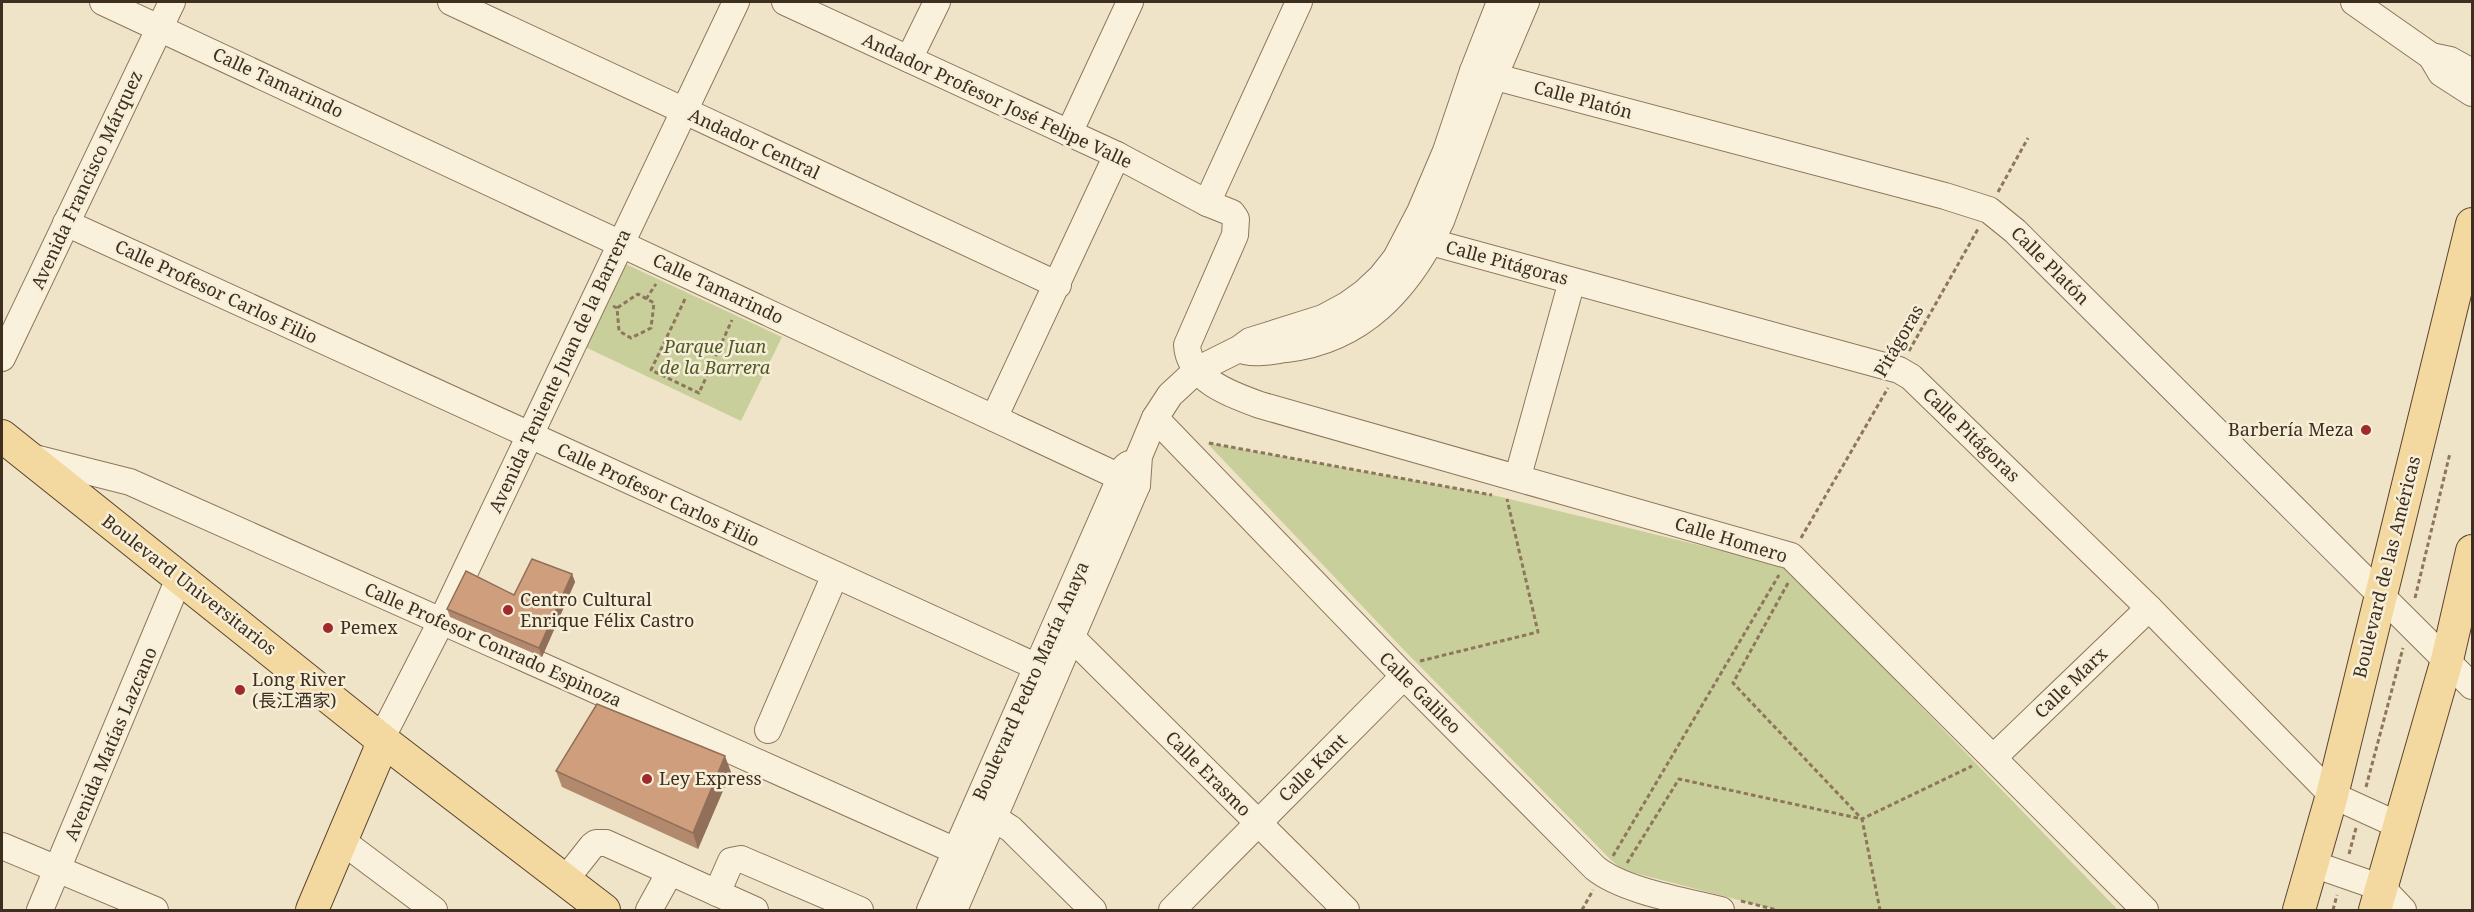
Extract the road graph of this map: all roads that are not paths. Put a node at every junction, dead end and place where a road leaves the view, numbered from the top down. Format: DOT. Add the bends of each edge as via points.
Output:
graph roads {
  1 [pos="103,2"];
  2 [pos="172,2"];
  3 [pos="451,2"];
  4 [pos="736,2"];
  5 [pos="785,2"];
  6 [pos="937,2"];
  7 [pos="1130,2"];
  8 [pos="1299,2"];
  9 [pos="1500,2"];
  10 [pos="1526,2"];
  11 [pos="2354,2"];
  12 [pos="159,28"];
  13 [pos="2431,56"];
  14 [pos="909,59"];
  15 [pos="2472,72"];
  16 [pos="1484,74"];
  17 [pos="2472,93"];
  18 [pos="684,112"];
  19 [pos="1069,133"];
  20 [pos="1117,156"];
  21 [pos="1207,203"];
  22 [pos="66,223"];
  23 [pos="2472,224"];
  24 [pos="1420,239"];
  25 [pos="621,243"];
  26 [pos="1572,281"];
  27 [pos="1058,285"];
  28 [pos="2,358"];
  29 [pos="1197,370"];
  30 [pos="994,418"];
  31 [pos="1155,418"];
  32 [pos="529,436"];
  33 [pos="9,447"];
  34 [pos="1518,476"];
  35 [pos="1129,481"];
  36 [pos="2472,551"];
  37 [pos="835,575"];
  38 [pos="176,582"];
  39 [pos="2380,593"];
  40 [pos="2149,608"];
  41 [pos="441,622"];
  42 [pos="1071,637"];
  43 [pos="2447,660"];
  44 [pos="1046,670"];
  45 [pos="1416,673"];
  46 [pos="2472,686"];
  47 [pos="768,730"];
  48 [pos="380,745"];
  49 [pos="1985,760"];
  50 [pos="2332,795"];
  51 [pos="984,812"];
  52 [pos="1257,824"];
  53 [pos="2398,825"];
  54 [pos="342,841"];
  55 [pos="2,846"];
  56 [pos="956,851"];
  57 [pos="2313,864"];
  58 [pos="58,870"];
  59 [pos="670,872"];
  60 [pos="565,880"];
  61 [pos="717,893"];
  62 [pos="2378,899"];
  63 [pos="40,910"];
  64 [pos="155,910"];
  65 [pos="312,910"];
  66 [pos="434,910"];
  67 [pos="579,910"];
  68 [pos="604,910"];
  69 [pos="650,910"];
  70 [pos="755,910"];
  71 [pos="860,910"];
  72 [pos="930,910"];
  73 [pos="954,910"];
  74 [pos="1093,910"];
  75 [pos="1172,910"];
  76 [pos="1346,910"];
  77 [pos="1721,910"];
  78 [pos="2145,910"];
  79 [pos="2299,910"];
  80 [pos="2403,910"];
  1 -- 12 [label="street, Calle Tamarindo"];
  2 -- 12 [label="street, Avenida Francisco Márquez"];
  3 -- 18 [label="street, Andador Central"];
  4 -- 18 [label="street, Avenida Teniente Juan de la Barrera"];
  5 -- 14 [label="street, Andador Profesor José Felipe Valle"];
  6 -- 14 [label="street"];
  7 -- 19 [label="street"];
  8 -- 21 [label="street"];
  9 -- 16 [label="street"];
  10 -- 16 [label="street"];
  11 -- 13 [label="street"];
  12 -- 22 [label="street, Avenida Francisco Márquez"];
  12 -- 25 [label="street, Calle Tamarindo"];
  13 -- 15 [label="street" via="2450,60"];
  13 -- 17 [label="street" via="2441,73"];
  14 -- 19 [label="street, Andador Profesor José Felipe Valle"];
  16 -- 24 [label="street" via="1452,197"];
  16 -- 39 [label="street, Calle Platón" via="1989,210 2015,231"];
  18 -- 25 [label="street, Avenida Teniente Juan de la Barrera"];
  18 -- 27 [label="street, Andador Central"];
  19 -- 20 [label="street, Andador Profesor José Felipe Valle"];
  20 -- 21 [label="street, Andador Profesor José Felipe Valle"];
  20 -- 27 [label="street"];
  21 -- 29 [label="street" via="1232,213 1237,227 1187,345 1188,356"];
  22 -- 28 [label="street, Avenida Francisco Márquez"];
  22 -- 32 [label="street, Calle Profesor Carlos Filio"];
  23 -- 39 [label="main road, Boulevard de las Américas"];
  24 -- 26 [label="street, Calle Pitágoras"];
  24 -- 29 [label="street, Boulevard Pedro María Anaya" via="1397,292 1354,327 1299,347 1253,353 1239,349"];
  25 -- 30 [label="street, Calle Tamarindo"];
  25 -- 32 [label="street, Avenida Teniente Juan de la Barrera" via="606,302"];
  26 -- 34 [label="street"];
  26 -- 40 [label="street, Calle Pitágoras" via="1899,370 1911,377"];
  27 -- 30 [label="street"];
  29 -- 31 [label="street, Boulevard Pedro María Anaya" via="1170,395"];
  29 -- 34 [label="street, Calle Homero" via="1234,395 1260,405"];
  30 -- 35 [label="street, Calle Tamarindo"];
  31 -- 35 [label="street, Boulevard Pedro María Anaya" via="1139,456 1125,467"];
  31 -- 45 [label="street, Calle Galileo"];
  32 -- 37 [label="street, Calle Profesor Carlos Filio"];
  32 -- 41 [label="street, Avenida Teniente Juan de la Barrera"];
  33 -- 38 [label="main road, Boulevard Universitarios"];
  33 -- 41 [label="street, Calle Profesor Conrado Espinoza" via="130,482"];
  34 -- 49 [label="street, Calle Homero" via="1788,561"];
  35 -- 42 [label="street, Boulevard Pedro María Anaya"];
  35 -- 44 [label="street, Boulevard Pedro María Anaya"];
  36 -- 43 [label="main road"];
  37 -- 44 [label="street, Calle Profesor Carlos Filio"];
  37 -- 47 [label="street"];
  38 -- 48 [label="main road, Boulevard Universitarios"];
  38 -- 58 [label="street, Avenida Matías Lazcano"];
  39 -- 43 [label="street, Calle Platón"];
  39 -- 50 [label="main road, Boulevard de las Américas"];
  40 -- 49 [label="street, Calle Marx"];
  40 -- 50 [label="street, Calle Pitágoras"];
  41 -- 48 [label="street, Avenida Teniente Juan de la Barrera"];
  41 -- 56 [label="street, Calle Profesor Conrado Espinoza"];
  42 -- 44 [label="street, Boulevard Pedro María Anaya"];
  42 -- 52 [label="street, Calle Erasmo"];
  43 -- 46 [label="street, Calle Platón"];
  43 -- 53 [label="main road"];
  44 -- 51 [label="street, Boulevard Pedro María Anaya"];
  45 -- 52 [label="street, Calle Kant"];
  45 -- 77 [label="street, Calle Galileo" via="1628,885"];
  48 -- 54 [label="main road, Avenida Teniente Juan de la Barrera"];
  48 -- 60 [label="main road, Boulevard Universitarios"];
  48 -- 67 [label="main road, Boulevard Universitarios"];
  49 -- 78 [label="street, Calle Homero"];
  50 -- 53 [label="street, Calle Pitágoras"];
  50 -- 57 [label="main road, Boulevard de las Américas"];
  51 -- 56 [label="street, Boulevard Pedro María Anaya"];
  51 -- 73 [label="street, Boulevard Pedro María Anaya"];
  51 -- 74 [label="street" via="1011,829"];
  52 -- 75 [label="street, Calle Kant"];
  52 -- 76 [label="street, Calle Erasmo"];
  53 -- 62 [label="main road"];
  54 -- 65 [label="main road, Avenida Teniente Juan de la Barrera"];
  54 -- 66 [label="street"];
  55 -- 58 [label="street"];
  56 -- 72 [label="street, Boulevard Pedro María Anaya"];
  57 -- 62 [label="street" via="2343,875"];
  57 -- 79 [label="main road, Boulevard de las Américas"];
  58 -- 63 [label="street, Avenida Matías Lazcano"];
  58 -- 64 [label="street"];
  59 -- 60 [label="street" via="601,843 592,846"];
  59 -- 61 [label="street"];
  59 -- 69 [label="street"];
  60 -- 68 [label="main road, Boulevard Universitarios"];
  61 -- 70 [label="street"];
  61 -- 71 [label="street" via="731,861 741,858"];
  62 -- 80 [label="street"];
}
